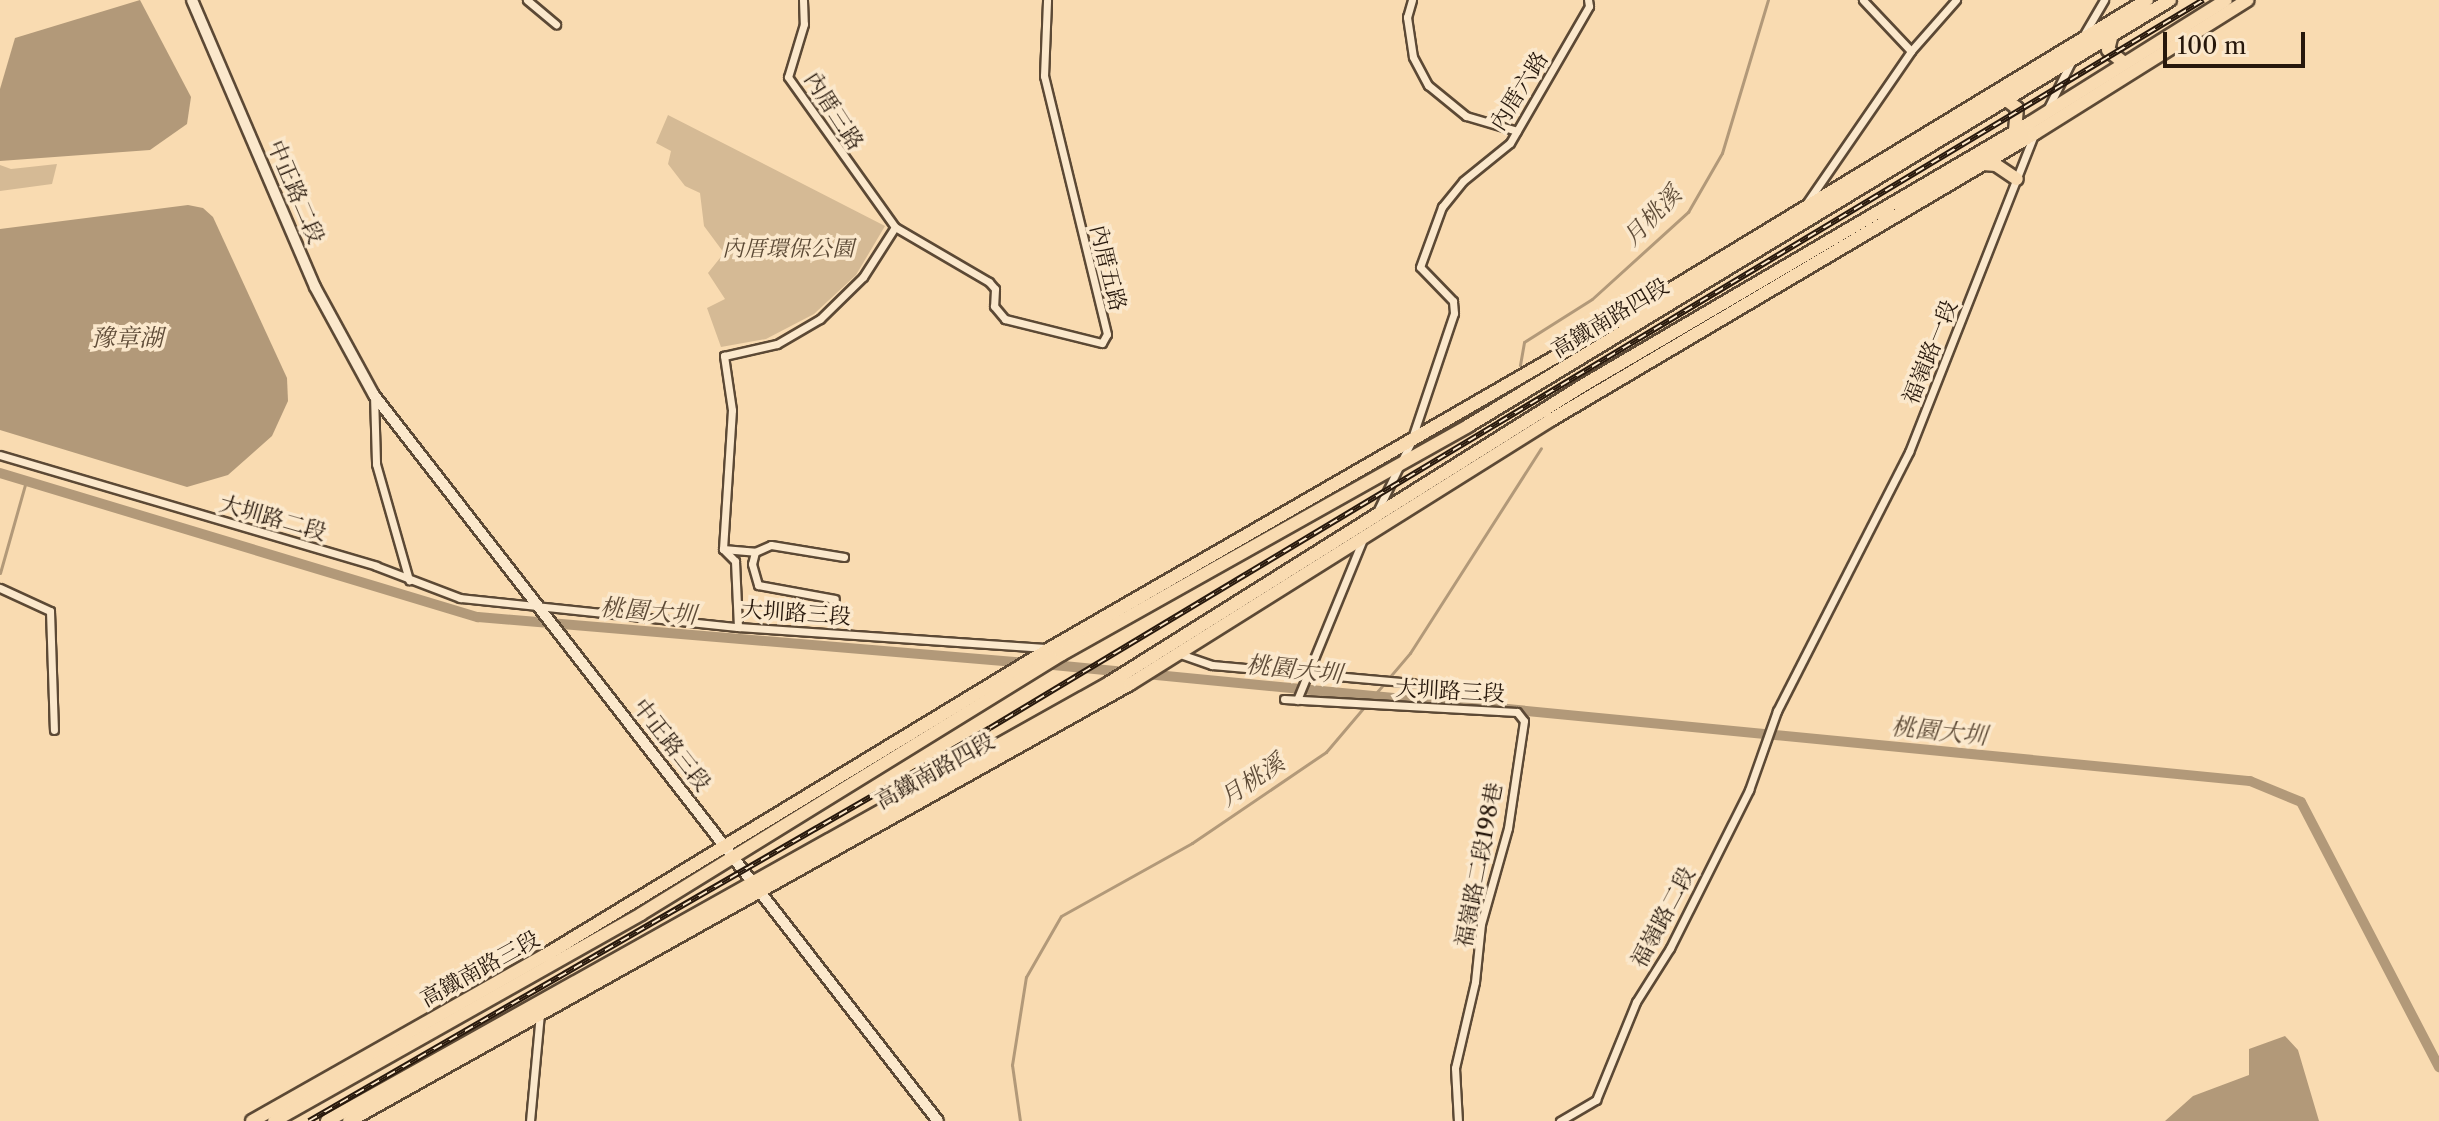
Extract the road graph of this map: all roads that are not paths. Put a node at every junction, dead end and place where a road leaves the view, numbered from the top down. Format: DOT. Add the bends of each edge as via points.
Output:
graph roads {
  1 [pos="192,0"];
  2 [pos="527,0"];
  3 [pos="803,0"];
  4 [pos="1047,0"];
  5 [pos="1412,0"];
  6 [pos="1588,0"];
  7 [pos="1863,0"];
  8 [pos="1956,0"];
  9 [pos="2104,0"];
  10 [pos="2147,0"];
  11 [pos="2170,0"];
  12 [pos="2226,0"];
  13 [pos="2248,0"];
  14 [pos="556,24"];
  15 [pos="2112,34"];
  16 [pos="2080,40"];
  17 [pos="1911,51"];
  18 [pos="2072,57"];
  19 [pos="2124,63"];
  20 [pos="2005,99"];
  21 [pos="2046,113"];
  22 [pos="1517,131"];
  23 [pos="2015,131"];
  24 [pos="2034,134"];
  25 [pos="1983,164"];
  26 [pos="2017,179"];
  27 [pos="1800,213"];
  28 [pos="895,227"];
  29 [pos="1702,286"];
  30 [pos="1635,311"];
  31 [pos="1582,386"];
  32 [pos="374,395"];
  33 [pos="1549,421"];
  34 [pos="1410,444"];
  35 [pos="0,455"];
  36 [pos="1402,462"];
  37 [pos="1320,493"];
  38 [pos="1373,519"];
  39 [pos="1279,533"];
  40 [pos="1363,539"];
  41 [pos="723,549"];
  42 [pos="755,552"];
  43 [pos="844,557"];
  44 [pos="1318,567"];
  45 [pos="1275,580"];
  46 [pos="409,581"];
  47 [pos="0,588"];
  48 [pos="835,599"];
  49 [pos="538,606"];
  50 [pos="738,627"];
  51 [pos="1051,652"];
  52 [pos="1180,654"];
  53 [pos="1304,676"];
  54 [pos="1412,683"];
  55 [pos="1284,699"];
  56 [pos="1297,699"];
  57 [pos="1517,712"];
  58 [pos="1776,714"];
  59 [pos="54,730"];
  60 [pos="730,852"];
  61 [pos="755,885"];
  62 [pos="540,1014"];
  63 [pos="350,1115"];
  64 [pos="252,1121"];
  65 [pos="274,1121"];
  66 [pos="327,1121"];
  67 [pos="337,1121"];
  68 [pos="530,1121"];
  69 [pos="938,1121"];
  70 [pos="1458,1121"];
  71 [pos="1560,1121"];
  1 -- 32 [label="main road, 中正路二段" via="315,287"];
  2 -- 14 [label="street"];
  3 -- 28 [label="street, 內厝三路" via="804,24 788,77"];
  4 -- 28 [label="street, 內厝五路" via="1044,76 1107,334 1102,343 1005,319 994,306 995,289 989,282"];
  5 -- 22 [label="street" via="1407,17 1413,57 1428,85 1466,116"];
  6 -- 22 [label="street, 內厝六路"];
  7 -- 17 [label="street"];
  8 -- 17 [label="street"];
  9 -- 16 [label="street, 福嶺路一段"];
  10 -- 16 [label="main road, 高鐵南路四段"];
  11 -- 15 [label="main road, 高鐵南路四段"];
  12 -- 19 [label="main road, 高鐵南路四段"];
  13 -- 24 [label="main road"];
  15 -- 18 [label="main road, 高鐵南路四段"];
  15 -- 19 [label="main road" via="2108,50"];
  16 -- 18 [label="street, 福嶺路一段"];
  16 -- 27 [label="main road, 高鐵南路四段"];
  17 -- 27 [label="street"];
  18 -- 20 [label="main road, 高鐵南路四段"];
  18 -- 21 [label="street, 福嶺路一段"];
  19 -- 21 [label="main road, 高鐵南路四段"];
  20 -- 23 [label="main road" via="2019,114"];
  20 -- 29 [label="main road, 高鐵南路四段"];
  21 -- 23 [label="main road, 高鐵南路四段"];
  21 -- 24 [label="street, 福嶺路一段"];
  22 -- 34 [label="street, 內厝六路" via="1442,207 1420,267 1453,301 1454,313"];
  23 -- 31 [label="main road, 高鐵南路四段"];
  24 -- 25 [label="main road"];
  24 -- 26 [label="street, 福嶺路一段"];
  25 -- 26 [label="main road" via="1996,165"];
  25 -- 33 [label="main road"];
  26 -- 58 [label="street, 福嶺路一段" via="1909,452"];
  27 -- 30 [label="main road, 高鐵南路四段"];
  28 -- 41 [label="street" via="863,277 820,319 777,344 724,356 732,410"];
  29 -- 30 [label="main road"];
  29 -- 36 [label="main road, 高鐵南路四段"];
  30 -- 34 [label="main road, 高鐵南路四段"];
  31 -- 33 [label="main road"];
  31 -- 38 [label="main road, 高鐵南路四段"];
  32 -- 46 [label="street" via="376,464"];
  32 -- 49 [label="main road, 中正路三段"];
  33 -- 40 [label="main road"];
  34 -- 36 [label="street"];
  34 -- 37 [label="main road, 高鐵南路四段"];
  35 -- 46 [label="street, 大圳路二段" via="376,566"];
  36 -- 38 [label="street"];
  36 -- 39 [label="main road, 高鐵南路四段"];
  37 -- 39 [label="main road"];
  37 -- 51 [label="main road, 高鐵南路四段"];
  38 -- 40 [label="street"];
  38 -- 45 [label="main road, 高鐵南路四段"];
  39 -- 51 [label="main road, 高鐵南路四段"];
  40 -- 44 [label="main road"];
  40 -- 53 [label="street"];
  41 -- 42 [label="street"];
  41 -- 50 [label="street" via="735,561"];
  42 -- 43 [label="street" via="771,545"];
  42 -- 48 [label="street" via="752,564 758,585"];
  44 -- 45 [label="main road"];
  44 -- 52 [label="main road"];
  45 -- 61 [label="main road, 高鐵南路四段" via="1109,683"];
  46 -- 49 [label="street, 大圳路二段" via="460,598"];
  47 -- 59 [label="street" via="50,611"];
  49 -- 50 [label="street, 大圳路三段"];
  49 -- 60 [label="main road, 中正路三段"];
  50 -- 51 [label="street, 大圳路三段"];
  51 -- 60 [label="main road, 高鐵南路四段"];
  51 -- 60 [label="main road, 高鐵南路四段" via="1032,673"];
  52 -- 53 [label="street, 大圳路三段" via="1212,665"];
  52 -- 61 [label="main road, 高鐵南路四段"];
  53 -- 54 [label="street, 大圳路三段"];
  53 -- 56 [label="street"];
  55 -- 56 [label="street, 大圳路三段"];
  56 -- 57 [label="street, 大圳路三段"];
  57 -- 70 [label="street, 福嶺路二段198巷" via="1525,727 1508,828 1481,924 1475,982 1455,1068"];
  58 -- 71 [label="street, 福嶺路二段" via="1749,790 1636,1002 1596,1100"];
  60 -- 61 [label="main road, 中正路三段"];
  60 -- 64 [label="main road, 高鐵南路三段"];
  60 -- 65 [label="main road, 高鐵南路三段"];
  61 -- 62 [label="main road"];
  61 -- 63 [label="main road"];
  61 -- 69 [label="main road, 中正路三段"];
  62 -- 63 [label="main road"];
  62 -- 68 [label="street"];
  63 -- 66 [label="main road"];
  63 -- 67 [label="main road"];
}
